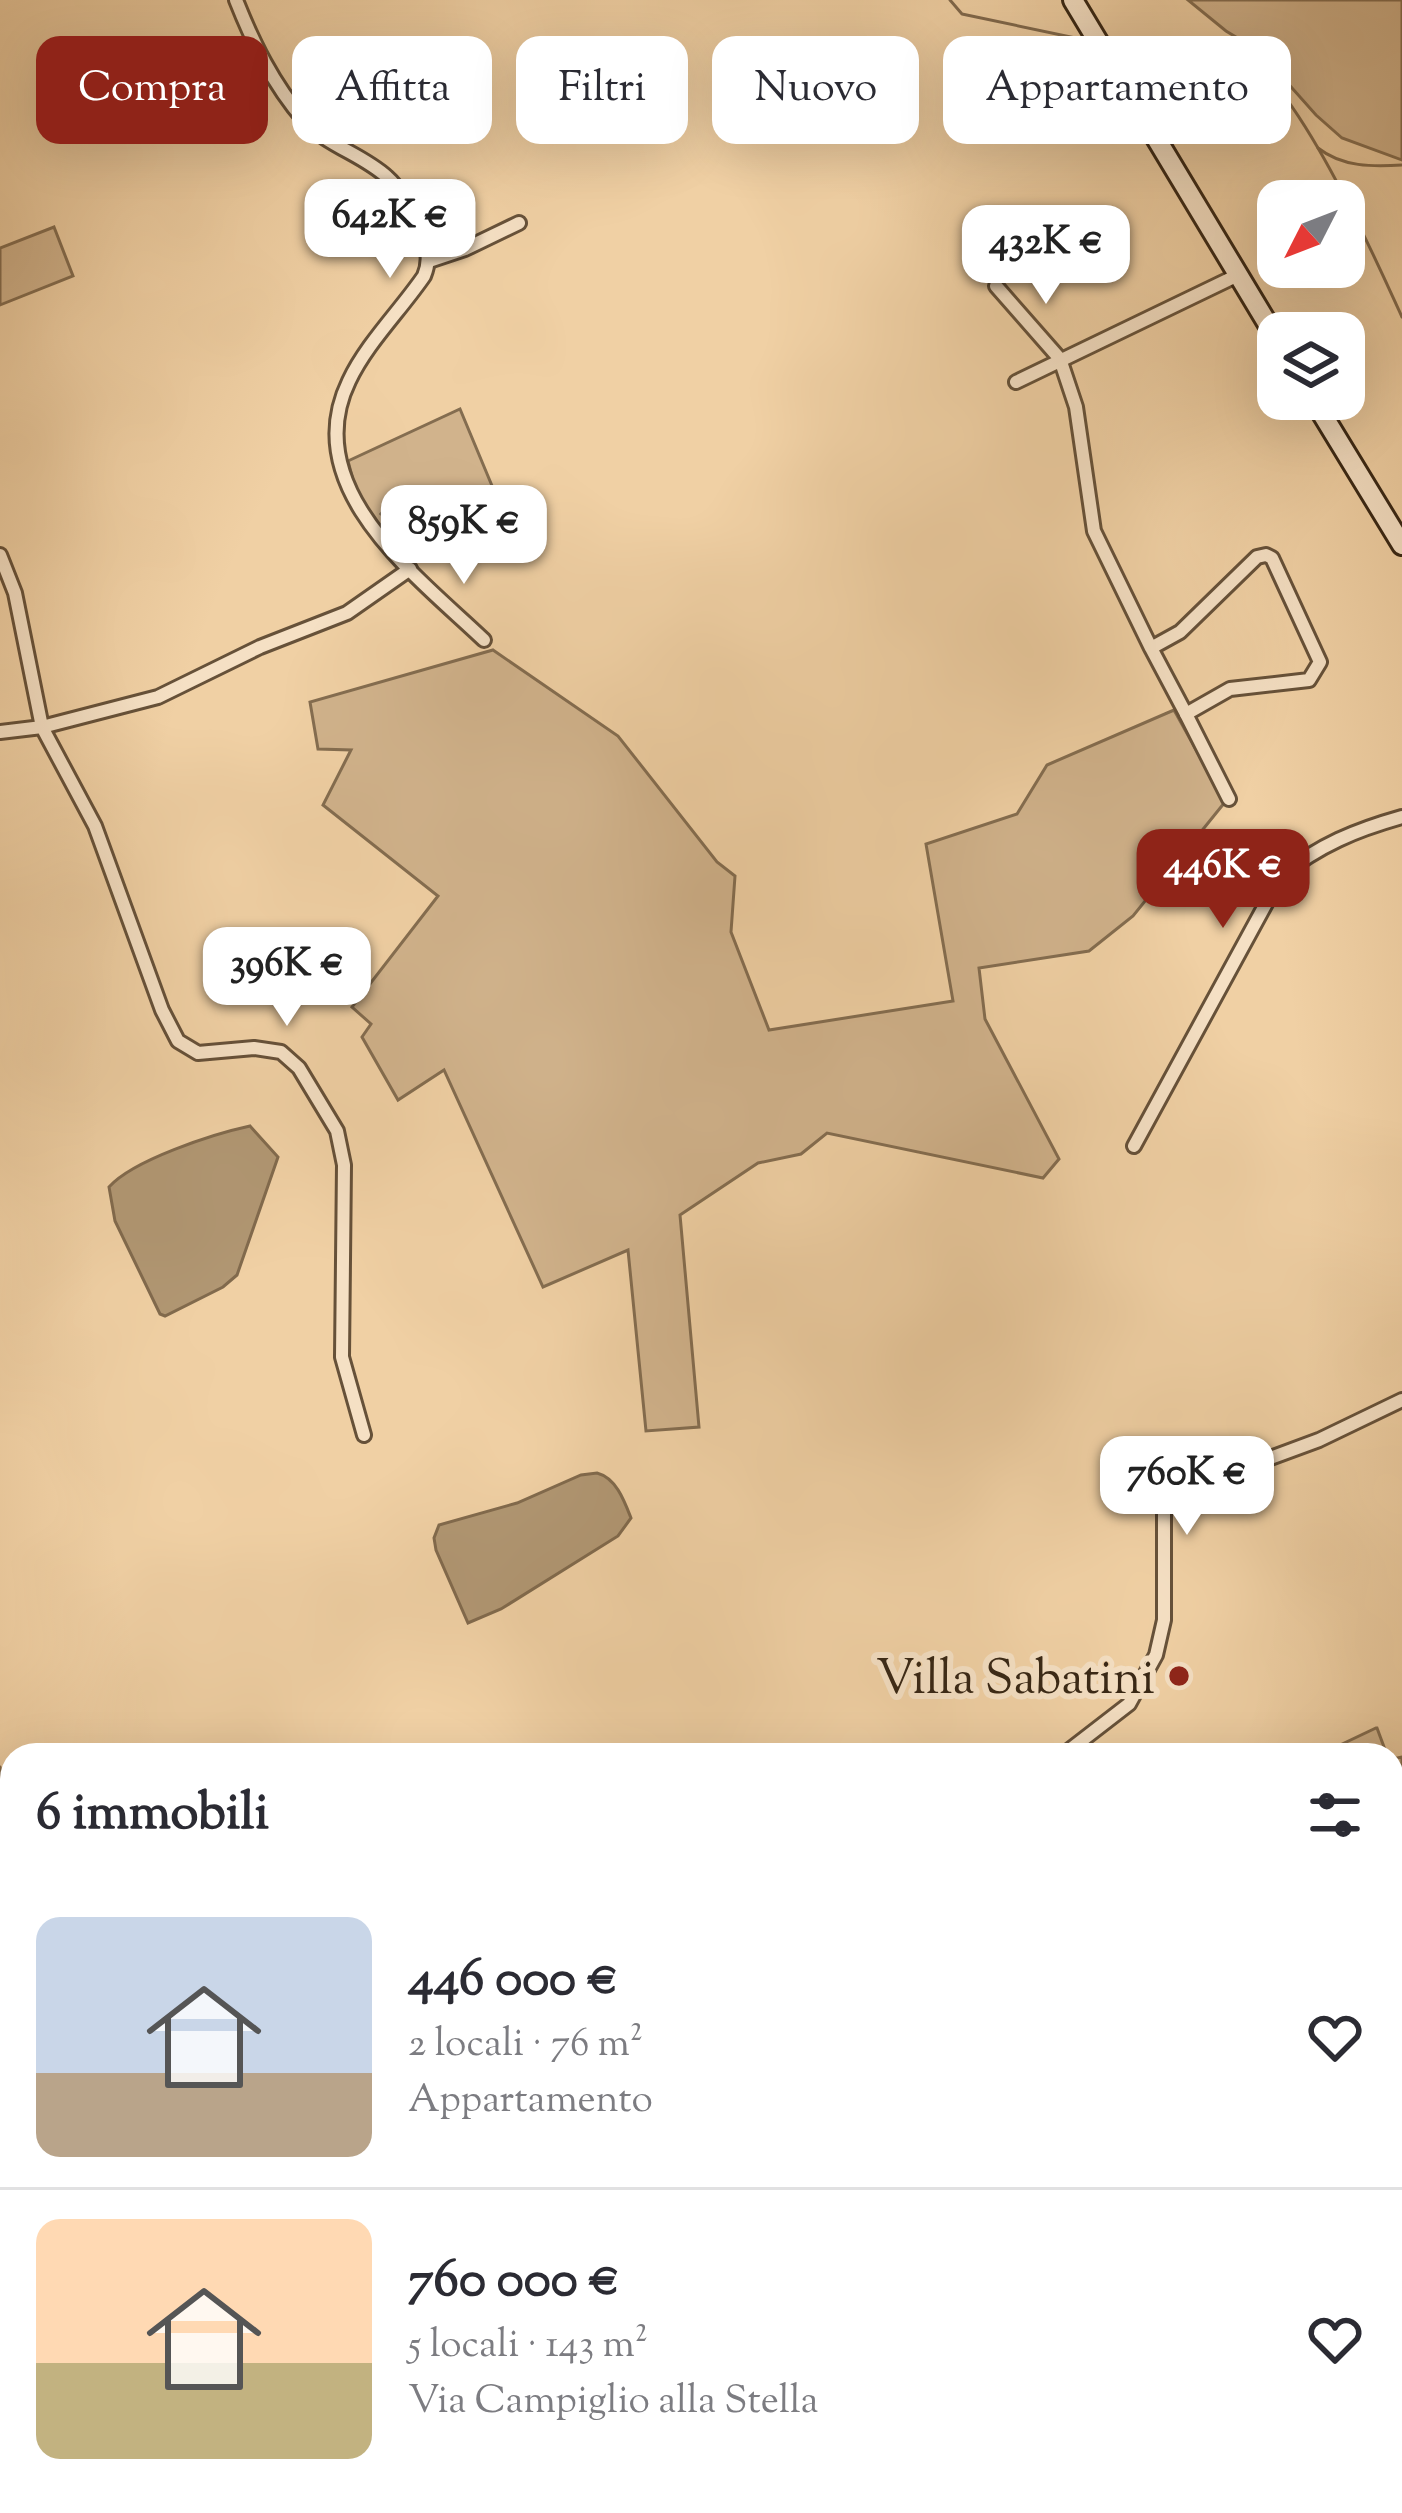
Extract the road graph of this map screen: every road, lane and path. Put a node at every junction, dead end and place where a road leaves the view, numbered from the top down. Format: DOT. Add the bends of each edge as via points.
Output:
graph roads {
  1 [pos="236,0"];
  2 [pos="1073,0"];
  3 [pos="518,223"];
  4 [pos="429,261"];
  5 [pos="1238,275"];
  6 [pos="996,286"];
  7 [pos="1260,312"];
  8 [pos="1060,359"];
  9 [pos="1016,382"];
  10 [pos="1326,420"];
  11 [pos="1402,545"];
  12 [pos="0,555"];
  13 [pos="410,568"];
  14 [pos="484,640"];
  15 [pos="1150,648"];
  16 [pos="1186,715"];
  17 [pos="42,727"];
  18 [pos="0,732"];
  19 [pos="1229,799"];
  20 [pos="1402,817"];
  21 [pos="1134,1146"];
  22 [pos="1402,1400"];
  23 [pos="364,1435"];
  24 [pos="1079,1743"];
  1 -- 4 [label="street" via="257,52 303,119 395,185"];
  2 -- 5 [label="main road"];
  3 -- 4 [label="street"];
  4 -- 13 [label="street" via="352,375 337,424 359,510"];
  5 -- 7 [label="main road"];
  5 -- 8 [label="street"];
  6 -- 8 [label="street"];
  8 -- 9 [label="street"];
  8 -- 15 [label="street" via="1076,407 1094,531"];
  10 -- 11 [label="main road"];
  12 -- 17 [label="street"];
  13 -- 14 [label="street"];
  13 -- 17 [label="street" via="347,614 158,697"];
  15 -- 16 [label="street"];
  15 -- 16 [label="street" via="1180,632 1257,557 1272,558 1318,654 1314,677 1229,689"];
  16 -- 19 [label="street"];
  17 -- 18 [label="street"];
  17 -- 23 [label="street" via="95,826 178,1041 198,1053 281,1052 337,1131 344,1165 341,1358"];
  20 -- 21 [label="street" via="1347,833 1281,876"];
  22 -- 24 [label="street" via="1246,1467 1184,1475 1164,1506 1164,1620 1156,1654 1129,1704"];
}
